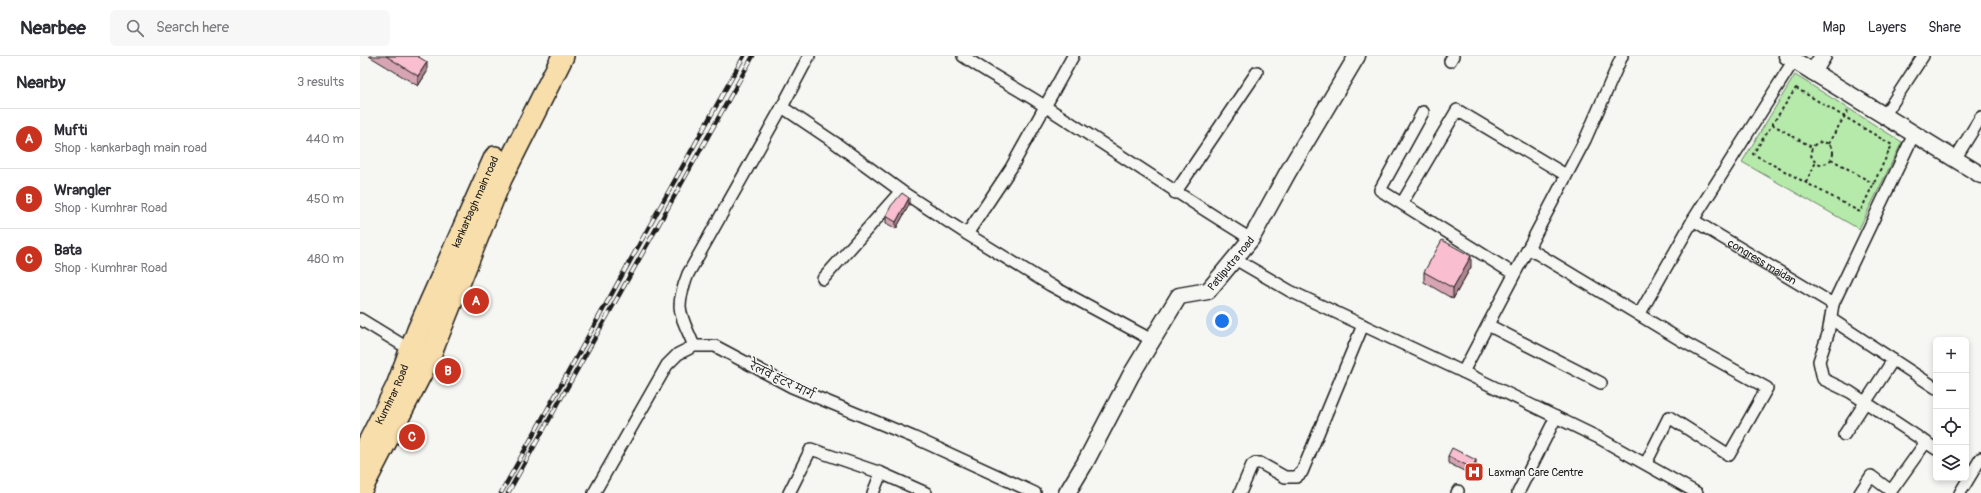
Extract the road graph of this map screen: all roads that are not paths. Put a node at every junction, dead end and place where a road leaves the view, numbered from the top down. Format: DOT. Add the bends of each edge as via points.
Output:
graph roads {
  1 [pos="546,56"];
  2 [pos="563,56"];
  3 [pos="809,56"];
  4 [pos="963,56"];
  5 [pos="1072,56"];
  6 [pos="1357,56"];
  7 [pos="1622,56"];
  8 [pos="1823,56"];
  9 [pos="1923,56"];
  10 [pos="1790,58"];
  11 [pos="978,60"];
  12 [pos="1257,72"];
  13 [pos="1813,72"];
  14 [pos="1045,106"];
  15 [pos="782,107"];
  16 [pos="1423,112"];
  17 [pos="1884,116"];
  18 [pos="1981,118"];
  19 [pos="1914,134"];
  20 [pos="1955,159"];
  21 [pos="1566,175"];
  22 [pos="1981,175"];
  23 [pos="901,191"];
  24 [pos="1175,193"];
  25 [pos="1402,203"];
  26 [pos="1693,220"];
  27 [pos="967,234"];
  28 [pos="1252,239"];
  29 [pos="1528,248"];
  30 [pos="1234,259"];
  31 [pos="1514,274"];
  32 [pos="823,279"];
  33 [pos="1833,304"];
  34 [pos="1639,315"];
  35 [pos="360,319"];
  36 [pos="1831,319"];
  37 [pos="1363,325"];
  38 [pos="1488,325"];
  39 [pos="1152,340"];
  40 [pos="694,346"];
  41 [pos="420,354"];
  42 [pos="1893,360"];
  43 [pos="1463,372"];
  44 [pos="1601,383"];
  45 [pos="1933,386"];
  46 [pos="1865,402"];
  47 [pos="1556,417"];
  48 [pos="1844,435"];
  49 [pos="1926,442"];
  50 [pos="1933,447"];
  51 [pos="1981,458"];
  52 [pos="360,460"];
  53 [pos="1646,464"];
  54 [pos="1969,471"];
  55 [pos="881,473"];
  56 [pos="1965,481"];
  57 [pos="908,489"];
  58 [pos="360,492"];
  59 [pos="594,493"];
  60 [pos="789,493"];
  61 [pos="873,493"];
  62 [pos="926,493"];
  63 [pos="1035,493"];
  64 [pos="1067,493"];
  65 [pos="1240,493"];
  66 [pos="1518,493"];
  67 [pos="1697,493"];
  68 [pos="1860,493"];
  69 [pos="1960,493"];
  1 -- 41 [label="highway, kankarbagh main road" via="488,172"];
  2 -- 41 [label="highway" via="501,179"];
  3 -- 15 [label="street"];
  4 -- 11 [label="street"];
  5 -- 14 [label="street"];
  6 -- 28 [label="street, Patliputra road" via="1288,172"];
  7 -- 21 [label="street" via="1585,140"];
  8 -- 13 [label="street"];
  9 -- 17 [label="street"];
  10 -- 13 [label="street"];
  10 -- 26 [label="street"];
  11 -- 14 [label="street"];
  12 -- 24 [label="street"];
  13 -- 17 [label="street"];
  14 -- 24 [label="street"];
  14 -- 27 [label="street" via="1011,168"];
  15 -- 23 [label="street"];
  15 -- 40 [label="street" via="688,274 680,296 679,312"];
  16 -- 25 [label="street" via="1380,190"];
  17 -- 19 [label="street"];
  18 -- 20 [label="street"];
  19 -- 20 [label="street"];
  19 -- 33 [label="street"];
  20 -- 22 [label="street"];
  21 -- 25 [label="street" via="1457,110"];
  21 -- 29 [label="street"];
  23 -- 27 [label="street"];
  23 -- 32 [label="street"];
  24 -- 28 [label="street"];
  25 -- 31 [label="street"];
  26 -- 33 [label="street, congress maidan"];
  26 -- 34 [label="street"];
  27 -- 39 [label="street" via="1050,285"];
  28 -- 30 [label="street, Patliputra road"];
  29 -- 31 [label="street"];
  29 -- 34 [label="street"];
  30 -- 37 [label="street" via="1290,291"];
  30 -- 39 [label="street, Patliputra road" via="1208,291 1179,296"];
  31 -- 38 [label="street"];
  33 -- 36 [label="street"];
  34 -- 53 [label="street" via="1767,388 1729,455 1668,418"];
  35 -- 41 [label="street"];
  36 -- 42 [label="street"];
  36 -- 46 [label="street" via="1819,361 1824,379"];
  37 -- 43 [label="street"];
  37 -- 65 [label="street" via="1302,472 1296,477 1285,477 1260,463 1255,463"];
  38 -- 43 [label="street"];
  38 -- 44 [label="street"];
  39 -- 64 [label="street, Patliputra road"];
  40 -- 59 [label="street, रेलवे हंटर मार्ग" via="678,354 666,365"];
  40 -- 63 [label="street, रेलवे हंटर मार्ग" via="715,346 792,387 913,437"];
  41 -- 52 [label="highway, Kumhrar Road" via="397,386"];
  41 -- 58 [label="highway, Kumhrar Road"];
  42 -- 45 [label="street"];
  42 -- 46 [label="street"];
  43 -- 47 [label="street"];
  46 -- 48 [label="street"];
  46 -- 49 [label="street"];
  47 -- 53 [label="street"];
  47 -- 66 [label="street"];
  49 -- 50 [label="street"];
  49 -- 68 [label="street" via="1890,492 1871,476"];
  51 -- 54 [label="street"];
  53 -- 67 [label="street"];
  55 -- 57 [label="street"];
  55 -- 60 [label="street" via="811,449"];
  55 -- 61 [label="street"];
  56 -- 69 [label="street"];
  57 -- 62 [label="street"];
}
